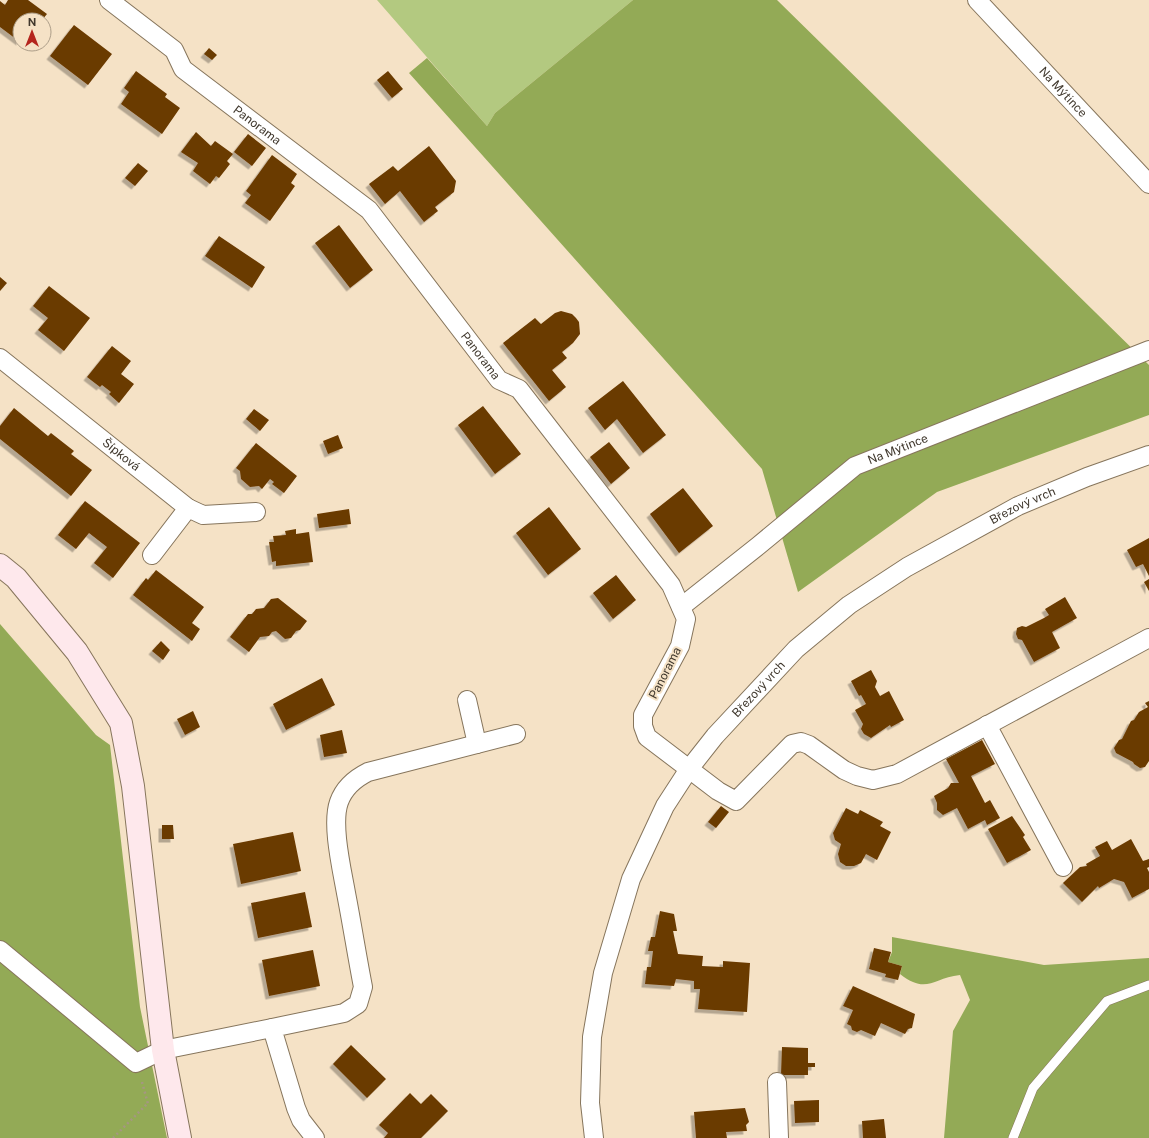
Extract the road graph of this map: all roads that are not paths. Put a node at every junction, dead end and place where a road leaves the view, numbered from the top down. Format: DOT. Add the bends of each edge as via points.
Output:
graph roads {
  1 [pos="109,0"];
  2 [pos="977,0"];
  3 [pos="1149,184"];
  4 [pos="1149,350"];
  5 [pos="0,358"];
  6 [pos="1149,455"];
  7 [pos="188,508"];
  8 [pos="256,512"];
  9 [pos="152,555"];
  10 [pos="0,565"];
  11 [pos="681,607"];
  12 [pos="1149,638"];
  13 [pos="467,700"];
  14 [pos="987,725"];
  15 [pos="516,734"];
  16 [pos="477,744"];
  17 [pos="689,770"];
  18 [pos="1063,867"];
  19 [pos="0,950"];
  20 [pos="1149,985"];
  21 [pos="272,1028"];
  22 [pos="163,1050"];
  23 [pos="777,1082"];
  24 [pos="180,1138"];
  25 [pos="316,1138"];
  26 [pos="594,1138"];
  27 [pos="779,1138"];
  28 [pos="1013,1138"];
  1 -- 11 [label="street, Panorama" via="174,50 183,69 368,210 499,380 519,389 671,585"];
  2 -- 3 [label="street, Na Mýtince"];
  4 -- 11 [label="street, Na Mýtince" via="854,466"];
  5 -- 7 [label="street, Šípková"];
  6 -- 17 [label="street, Březový vrch" via="1018,506 907,567 849,605 796,649 715,736"];
  7 -- 8 [label="street, Šípková" via="203,515"];
  7 -- 9 [label="street"];
  10 -- 22 [label="street" via="16,578 77,652 121,723 133,786"];
  11 -- 17 [label="street, Panorama" via="686,619 680,646 643,715 642,726 647,738"];
  12 -- 14 [label="street"];
  13 -- 16 [label="street"];
  14 -- 17 [label="street" via="897,774 874,780 844,770 809,745 801,742 792,744 736,801"];
  14 -- 18 [label="street"];
  15 -- 16 [label="street"];
  16 -- 21 [label="street" via="368,772 346,789 338,803 336,820 338,847 363,987 358,1004 344,1013"];
  17 -- 26 [label="street, Březový vrch" via="665,806 631,879 603,973 592,1036 590,1102"];
  19 -- 22 [label="street" via="136,1063"];
  20 -- 28 [label="lane" via="1107,1001 1033,1088"];
  21 -- 22 [label="street"];
  21 -- 25 [label="street" via="296,1108 301,1120"];
  22 -- 24 [label="street"];
  23 -- 27 [label="street"];
}
